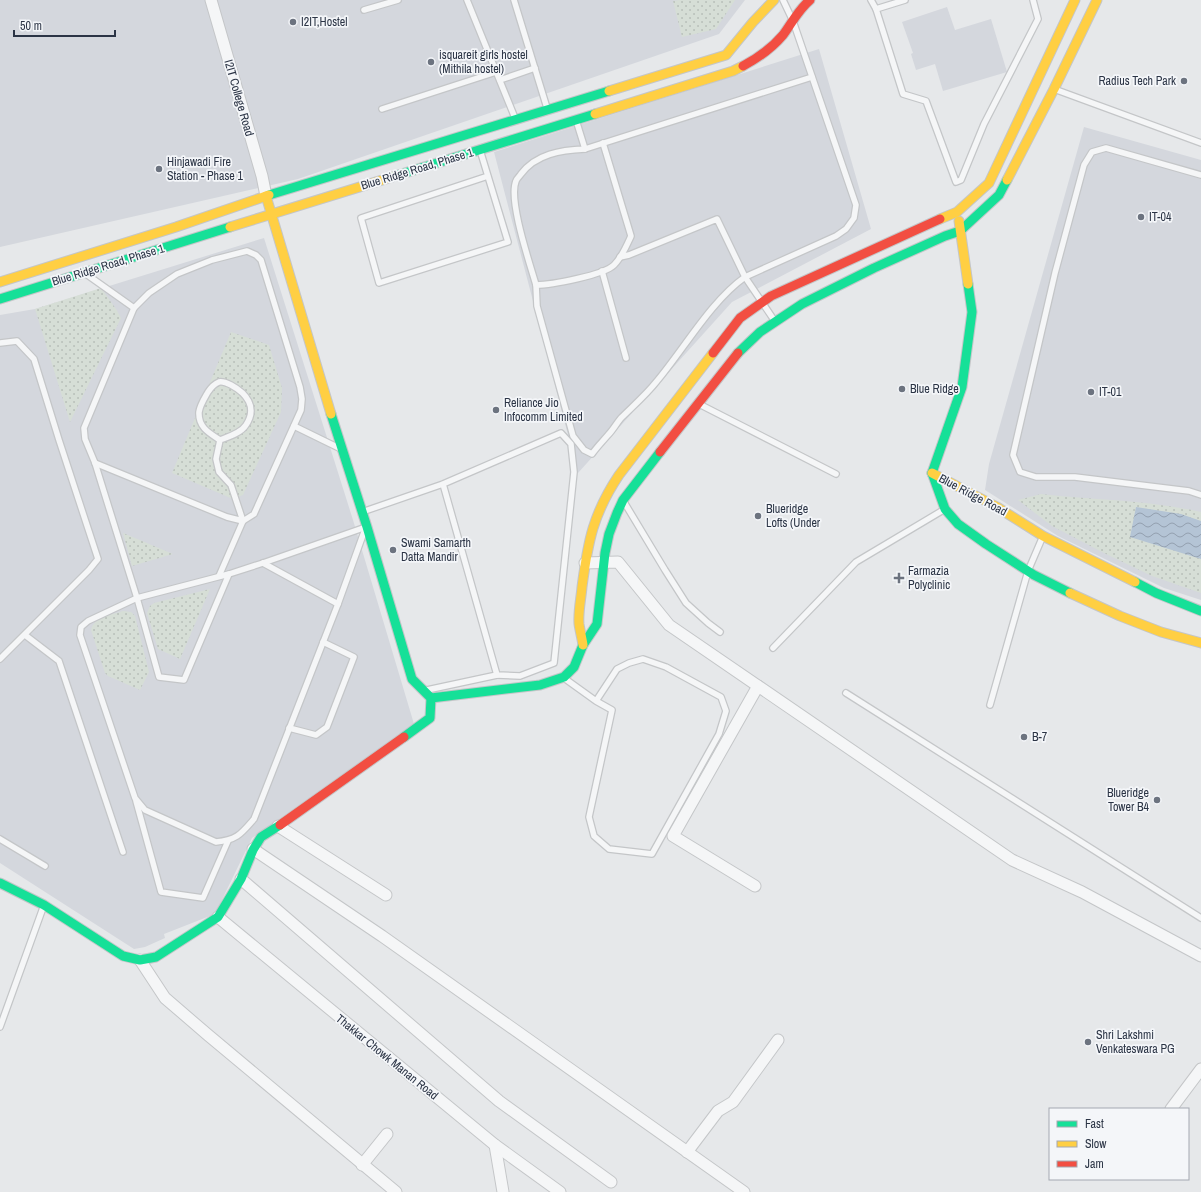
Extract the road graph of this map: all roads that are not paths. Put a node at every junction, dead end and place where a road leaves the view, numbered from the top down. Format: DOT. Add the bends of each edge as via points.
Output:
graph roads {
  1 [pos="211,0"];
  2 [pos="398,0"];
  3 [pos="467,0"];
  4 [pos="514,0"];
  5 [pos="774,0"];
  6 [pos="783,0"];
  7 [pos="810,0"];
  8 [pos="871,0"];
  9 [pos="904,0"];
  10 [pos="1033,0"];
  11 [pos="1075,0"];
  12 [pos="1097,0"];
  13 [pos="876,9"];
  14 [pos="364,10"];
  15 [pos="793,21"];
  16 [pos="535,68"];
  17 [pos="496,72"];
  18 [pos="812,77"];
  19 [pos="500,80"];
  20 [pos="1054,89"];
  21 [pos="382,109"];
  22 [pos="548,110"];
  23 [pos="516,120"];
  24 [pos="576,120"];
  25 [pos="603,143"];
  26 [pos="1201,143"];
  27 [pos="585,149"];
  28 [pos="480,150"];
  29 [pos="1201,175"];
  30 [pos="488,176"];
  31 [pos="266,196"];
  32 [pos="957,212"];
  33 [pos="271,214"];
  34 [pos="960,231"];
  35 [pos="620,257"];
  36 [pos="602,271"];
  37 [pos="84,273"];
  38 [pos="745,277"];
  39 [pos="0,282"];
  40 [pos="536,285"];
  41 [pos="0,299"];
  42 [pos="762,301"];
  43 [pos="134,308"];
  44 [pos="774,321"];
  45 [pos="0,343"];
  46 [pos="626,358"];
  47 [pos="699,404"];
  48 [pos="294,426"];
  49 [pos="220,440"];
  50 [pos="341,449"];
  51 [pos="95,463"];
  52 [pos="836,474"];
  53 [pos="932,474"];
  54 [pos="443,484"];
  55 [pos="1201,495"];
  56 [pos="623,500"];
  57 [pos="945,509"];
  58 [pos="362,512"];
  59 [pos="243,521"];
  60 [pos="367,526"];
  61 [pos="1043,536"];
  62 [pos="604,562"];
  63 [pos="586,563"];
  64 [pos="262,564"];
  65 [pos="1028,571"];
  66 [pos="229,574"];
  67 [pos="219,576"];
  68 [pos="137,598"];
  69 [pos="338,604"];
  70 [pos="1201,611"];
  71 [pos="720,632"];
  72 [pos="25,635"];
  73 [pos="323,642"];
  74 [pos="1201,643"];
  75 [pos="584,645"];
  76 [pos="773,648"];
  77 [pos="1,657"];
  78 [pos="497,675"];
  79 [pos="564,677"];
  80 [pos="758,686"];
  81 [pos="424,691"];
  82 [pos="846,693"];
  83 [pos="431,698"];
  84 [pos="596,701"];
  85 [pos="990,705"];
  86 [pos="289,728"];
  87 [pos="136,798"];
  88 [pos="278,826"];
  89 [pos="0,839"];
  90 [pos="228,841"];
  91 [pos="253,849"];
  92 [pos="123,852"];
  93 [pos="45,866"];
  94 [pos="241,879"];
  95 [pos="0,883"];
  96 [pos="755,886"];
  97 [pos="386,895"];
  98 [pos="44,905"];
  99 [pos="218,917"];
  100 [pos="1201,918"];
  101 [pos="1201,956"];
  102 [pos="140,960"];
  103 [pos="0,1027"];
  104 [pos="778,1040"];
  105 [pos="1201,1069"];
  106 [pos="1172,1108"];
  107 [pos="387,1134"];
  108 [pos="495,1145"];
  109 [pos="687,1152"];
  110 [pos="362,1165"];
  111 [pos="611,1182"];
  112 [pos="396,1192"];
  113 [pos="503,1192"];
  114 [pos="560,1192"];
  115 [pos="744,1192"];
  1 -- 31 [label="street, I2IT College Road"];
  2 -- 14 [label="lane"];
  3 -- 17 [label="lane"];
  4 -- 16 [label="lane"];
  5 -- 22 [label="street, Blue Ridge Road, Phase 1" via="726,55"];
  6 -- 15 [label="lane"];
  7 -- 15 [label="street, Blue Ridge Road, Phase 1"];
  8 -- 13 [label="lane"];
  9 -- 13 [label="lane"];
  10 -- 13 [label="lane" via="1038,19 984,124 961,180 956,182 926,101 903,94"];
  11 -- 32 [label="street" via="989,182"];
  12 -- 20 [label="street"];
  15 -- 18 [label="lane"];
  15 -- 24 [label="street, Blue Ridge Road, Phase 1" via="771,48 733,71"];
  16 -- 19 [label="lane"];
  16 -- 22 [label="lane"];
  17 -- 19 [label="lane"];
  17 -- 21 [label="lane"];
  18 -- 25 [label="lane"];
  18 -- 38 [label="lane" via="856,205 854,218 846,229 836,236"];
  19 -- 23 [label="lane"];
  20 -- 26 [label="lane"];
  20 -- 34 [label="street" via="999,195"];
  22 -- 23 [label="street, Blue Ridge Road, Phase 1"];
  23 -- 31 [label="street, Blue Ridge Road, Phase 1"];
  24 -- 27 [label="lane"];
  24 -- 28 [label="street, Blue Ridge Road, Phase 1"];
  25 -- 27 [label="lane"];
  25 -- 35 [label="lane" via="631,236"];
  27 -- 40 [label="lane" via="556,152 539,158 523,171 516,181 516,208"];
  28 -- 30 [label="lane"];
  28 -- 33 [label="street, Blue Ridge Road, Phase 1"];
  29 -- 55 [label="lane" via="1106,148 1092,152 1084,165 1058,264 1013,455 1020,472 1036,476 1075,477 1189,491"];
  30 -- 30 [label="lane" via="508,242 379,283 360,218"];
  31 -- 33 [label="street"];
  31 -- 39 [label="street, Blue Ridge Road, Phase 1"];
  32 -- 34 [label="street"];
  32 -- 42 [label="street"];
  33 -- 37 [label="street, Blue Ridge Road, Phase 1"];
  33 -- 50 [label="street"];
  34 -- 44 [label="street" via="833,287"];
  34 -- 53 [label="street" via="972,312 962,387"];
  35 -- 36 [label="lane" via="612,267"];
  35 -- 38 [label="lane" via="718,219"];
  36 -- 40 [label="lane" via="558,283"];
  36 -- 46 [label="lane"];
  37 -- 41 [label="street, Blue Ridge Road, Phase 1"];
  37 -- 43 [label="lane"];
  38 -- 40 [label="lane" via="715,305 668,368 636,405 620,419 592,454 584,450 572,436 537,306"];
  38 -- 42 [label="lane"];
  42 -- 44 [label="lane"];
  42 -- 63 [label="street" via="740,318 608,491 591,529"];
  43 -- 48 [label="lane" via="149,293 177,274 212,260 247,251 256,255 261,260 300,387 301,410"];
  43 -- 51 [label="lane" via="84,428 85,440"];
  44 -- 47 [label="street" via="746,345"];
  45 -- 72 [label="lane" via="17,341 34,359 98,559"];
  47 -- 52 [label="lane"];
  47 -- 56 [label="street"];
  48 -- 50 [label="lane"];
  48 -- 59 [label="lane" via="254,514"];
  49 -- 49 [label="lane" via="230,437 246,426 250,415 249,400 241,390 225,382 219,382 211,388 202,400 199,414 205,431"];
  49 -- 59 [label="lane" via="216,459 219,472 231,485"];
  50 -- 58 [label="street"];
  51 -- 59 [label="lane" via="227,517"];
  51 -- 68 [label="lane"];
  53 -- 57 [label="street, Blue Ridge Road"];
  53 -- 61 [label="street, Blue Ridge Road" via="997,507"];
  54 -- 58 [label="lane"];
  54 -- 78 [label="lane"];
  54 -- 78 [label="lane" via="561,433 571,444 574,472 554,663 520,676"];
  56 -- 62 [label="street" via="608,534"];
  56 -- 71 [label="lane" via="686,603"];
  57 -- 65 [label="street, Blue Ridge Road" via="958,524"];
  57 -- 76 [label="lane" via="856,562"];
  58 -- 60 [label="street"];
  59 -- 67 [label="lane"];
  60 -- 64 [label="lane"];
  60 -- 69 [label="lane"];
  60 -- 81 [label="street" via="412,679"];
  61 -- 65 [label="lane"];
  61 -- 70 [label="street, Blue Ridge Road" via="1156,593"];
  62 -- 63 [label="street"];
  62 -- 75 [label="street" via="597,624"];
  62 -- 80 [label="street" via="618,562 670,625"];
  63 -- 75 [label="street" via="579,622"];
  64 -- 66 [label="lane"];
  64 -- 69 [label="lane"];
  65 -- 74 [label="street, Blue Ridge Road" via="1120,616 1161,632"];
  65 -- 85 [label="lane"];
  66 -- 67 [label="lane"];
  66 -- 68 [label="lane" via="184,680 159,677"];
  67 -- 68 [label="lane"];
  68 -- 87 [label="lane" via="88,621 81,627 80,635"];
  69 -- 73 [label="lane"];
  72 -- 77 [label="lane"];
  72 -- 92 [label="lane" via="59,660"];
  73 -- 86 [label="lane"];
  73 -- 86 [label="lane" via="354,657 327,726 316,734"];
  75 -- 79 [label="street" via="574,667"];
  78 -- 81 [label="lane"];
  79 -- 83 [label="street" via="540,685"];
  79 -- 84 [label="lane"];
  80 -- 96 [label="street" via="673,836"];
  80 -- 101 [label="street" via="1012,860 1082,892"];
  81 -- 83 [label="street"];
  82 -- 100 [label="lane"];
  83 -- 88 [label="street" via="430,718"];
  84 -- 84 [label="lane" via="612,710 589,817 594,836 609,849 652,854 719,734 726,711 721,697 666,667 643,660 617,668"];
  86 -- 90 [label="lane" via="254,819 241,834"];
  87 -- 90 [label="lane" via="145,810 216,842"];
  87 -- 90 [label="lane" via="161,892 203,898"];
  88 -- 91 [label="street" via="261,837"];
  88 -- 97 [label="street"];
  89 -- 93 [label="lane"];
  91 -- 94 [label="street"];
  91 -- 109 [label="street" via="382,936"];
  94 -- 99 [label="street"];
  94 -- 111 [label="street" via="499,1100"];
  95 -- 98 [label="street"];
  98 -- 102 [label="street" via="123,956"];
  98 -- 103 [label="lane"];
  99 -- 102 [label="street" via="156,957"];
  99 -- 108 [label="street, Thakkar Chowk Manan Road"];
  102 -- 110 [label="street" via="165,998"];
  104 -- 109 [label="street" via="733,1102 718,1111"];
  105 -- 106 [label="street"];
  107 -- 110 [label="street"];
  108 -- 113 [label="street"];
  108 -- 114 [label="street, Thakkar Chowk Manan Road"];
  109 -- 115 [label="street"];
  110 -- 112 [label="street"];
}
